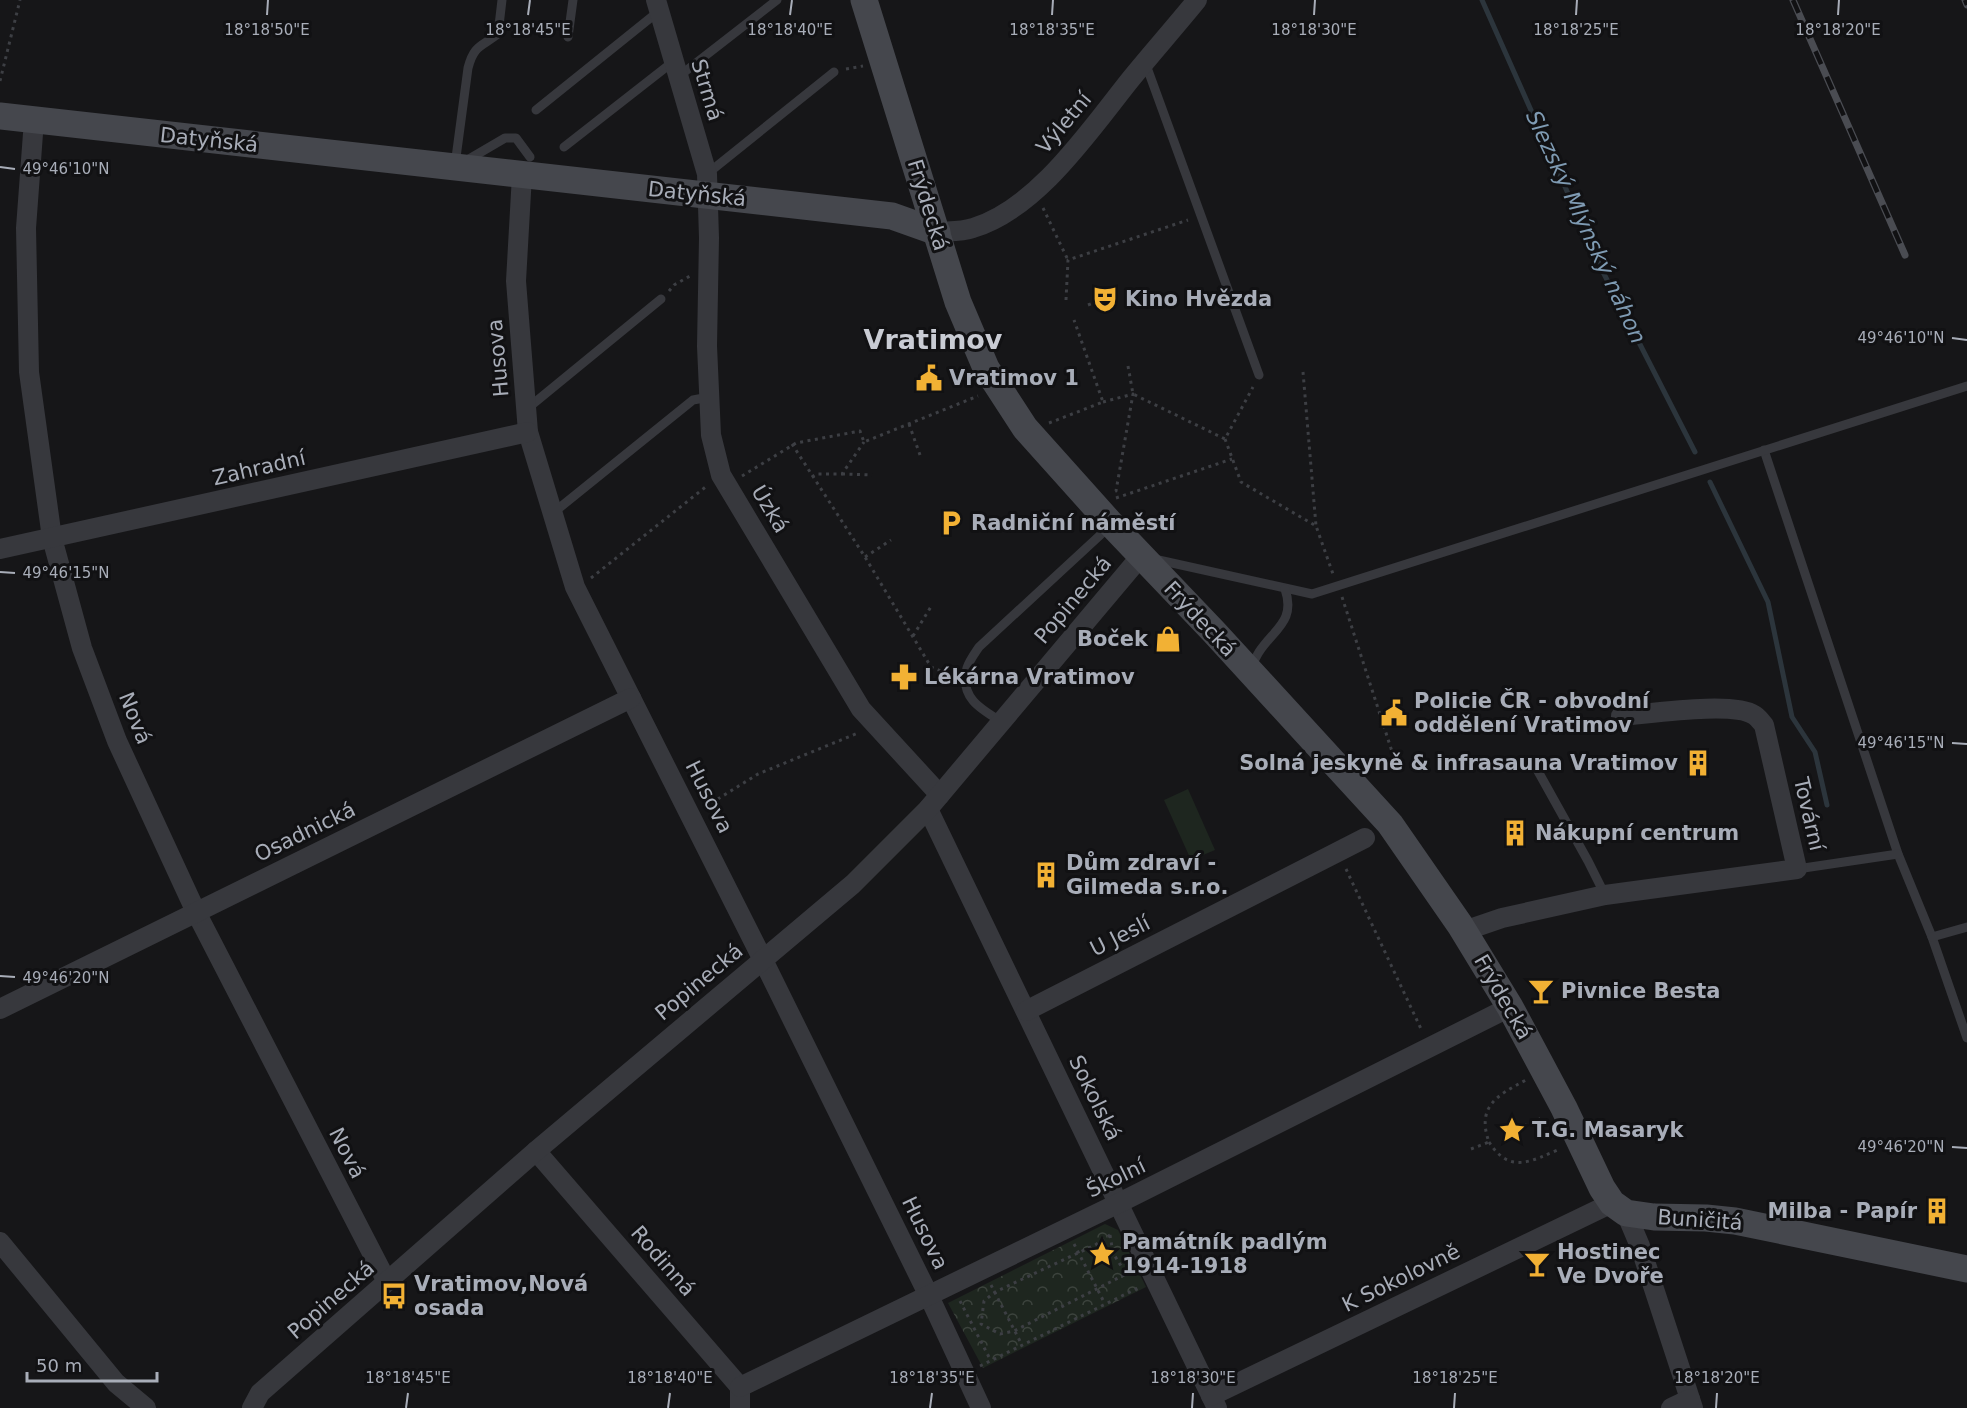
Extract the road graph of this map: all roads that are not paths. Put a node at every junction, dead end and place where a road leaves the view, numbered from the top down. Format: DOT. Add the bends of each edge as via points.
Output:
graph roads {
  1 [pos="502,0"];
  2 [pos="573,0"];
  3 [pos="777,0"];
  4 [pos="864,0"];
  5 [pos="1197,0"];
  6 [pos="657,5"];
  7 [pos="568,37"];
  8 [pos="1145,62"];
  9 [pos="676,69"];
  10 [pos="834,72"];
  11 [pos="536,110"];
  12 [pos="0,116"];
  13 [pos="34,120"];
  14 [pos="564,147"];
  15 [pos="526,166"];
  16 [pos="455,167"];
  17 [pos="708,184"];
  18 [pos="937,232"];
  19 [pos="661,299"];
  20 [pos="1259,375"];
  21 [pos="1967,386"];
  22 [pos="709,397"];
  23 [pos="526,410"];
  24 [pos="528,432"];
  25 [pos="1764,450"];
  26 [pos="553,513"];
  27 [pos="1103,515"];
  28 [pos="52,538"];
  29 [pos="0,549"];
  30 [pos="1141,556"];
  31 [pos="1284,589"];
  32 [pos="1249,671"];
  33 [pos="631,698"];
  34 [pos="1621,716"];
  35 [pos="1002,722"];
  36 [pos="1534,764"];
  37 [pos="934,802"];
  38 [pos="1365,838"];
  39 [pos="1898,854"];
  40 [pos="1797,869"];
  41 [pos="1605,896"];
  42 [pos="196,912"];
  43 [pos="1967,927"];
  44 [pos="1464,931"];
  45 [pos="1932,937"];
  46 [pos="763,960"];
  47 [pos="1510,1007"];
  48 [pos="0,1009"];
  49 [pos="1026,1011"];
  50 [pos="1967,1038"];
  51 [pos="536,1151"];
  52 [pos="1119,1203"];
  53 [pos="1619,1208"];
  54 [pos="0,1242"];
  55 [pos="1967,1269"];
  56 [pos="387,1282"];
  57 [pos="929,1296"];
  58 [pos="741,1388"];
  59 [pos="1214,1402"];
  60 [pos="1692,1404"];
  61 [pos="146,1408"];
  62 [pos="252,1408"];
  63 [pos="740,1408"];
  64 [pos="981,1408"];
  65 [pos="1671,1408"];
  1 -- 16 [label="lane" via="498,34 472,54"];
  2 -- 7 [label="lane"];
  3 -- 9 [label="lane"];
  4 -- 18 [label="main road, Frýdecká"];
  5 -- 8 [label="street, Výletní"];
  6 -- 9 [label="street, Strmá"];
  6 -- 11 [label="lane"];
  8 -- 18 [label="street, Výletní" via="1035,191 987,222"];
  8 -- 20 [label="lane"];
  9 -- 14 [label="lane"];
  9 -- 17 [label="street, Strmá"];
  10 -- 17 [label="lane"];
  12 -- 13 [label="main road, Datyňská"];
  13 -- 16 [label="main road, Datyňská"];
  13 -- 28 [label="street, Nová" via="26,228 29,372"];
  15 -- 16 [label="main road, Datyňská"];
  15 -- 16 [label="lane" via="516,138 505,138"];
  15 -- 17 [label="main road, Datyňská"];
  15 -- 23 [label="street, Husova" via="516,281"];
  17 -- 18 [label="main road, Datyňská" via="892,216"];
  17 -- 22 [label="street, Úzká"];
  18 -- 27 [label="main road, Frýdecká" via="958,302 986,368 1028,431"];
  19 -- 23 [label="lane"];
  21 -- 25 [label="lane"];
  22 -- 26 [label="lane" via="693,400"];
  22 -- 37 [label="street, Úzká" via="711,435 724,480 861,709"];
  23 -- 24 [label="street, Husova"];
  24 -- 26 [label="street, Husova"];
  24 -- 28 [label="street, Zahradní"];
  25 -- 31 [label="lane" via="1312,594"];
  25 -- 39 [label="lane"];
  26 -- 33 [label="street, Husova" via="575,587"];
  27 -- 30 [label="main road, Frýdecká"];
  27 -- 35 [label="lane" via="979,647 968,667 970,698 980,710"];
  28 -- 29 [label="street, Zahradní"];
  28 -- 42 [label="street, Nová" via="82,648 117,741"];
  30 -- 31 [label="lane"];
  30 -- 32 [label="main road, Frýdecká"];
  30 -- 35 [label="street, Popinecká"];
  31 -- 32 [label="lane" via="1289,602 1284,622 1259,651"];
  32 -- 44 [label="main road, Frýdecká" via="1389,824"];
  33 -- 42 [label="street, Osadnická"];
  33 -- 46 [label="street, Husova"];
  34 -- 40 [label="street, Tovární" via="1719,708 1755,715 1764,725"];
  35 -- 37 [label="street, Popinecká"];
  36 -- 41 [label="lane"];
  37 -- 46 [label="street, Popinecká" via="853,884"];
  37 -- 49 [label="street, Sokolská"];
  38 -- 49 [label="street, U Jeslí"];
  39 -- 40 [label="lane"];
  39 -- 45 [label="lane"];
  40 -- 41 [label="street, Tovární"];
  41 -- 44 [label="street, Tovární" via="1502,918"];
  42 -- 48 [label="street, Osadnická"];
  42 -- 56 [label="street, Nová"];
  43 -- 45 [label="lane"];
  44 -- 47 [label="main road, Frýdecká"];
  45 -- 50 [label="lane"];
  46 -- 51 [label="street, Popinecká"];
  46 -- 57 [label="street, Husova"];
  47 -- 52 [label="street, Školní"];
  47 -- 53 [label="main road, Frýdecká" via="1602,1188"];
  49 -- 52 [label="street, Sokolská"];
  51 -- 56 [label="street, Popinecká"];
  51 -- 58 [label="street, Rodinná"];
  52 -- 57 [label="street, Školní"];
  52 -- 59 [label="street, Sokolská"];
  53 -- 55 [label="main road, Buničitá" via="1654,1217 1735,1221"];
  53 -- 59 [label="street, K Sokolovně"];
  53 -- 60 [label="street, Frýdecká" via="1640,1246"];
  54 -- 61 [label="street" via="116,1383"];
  56 -- 62 [label="street, Popinecká" via="260,1394"];
  57 -- 58 [label="street, Školní"];
  57 -- 64 [label="street, Husova"];
  58 -- 63 [label="street"];
  60 -- 65 [label="street"];
}
